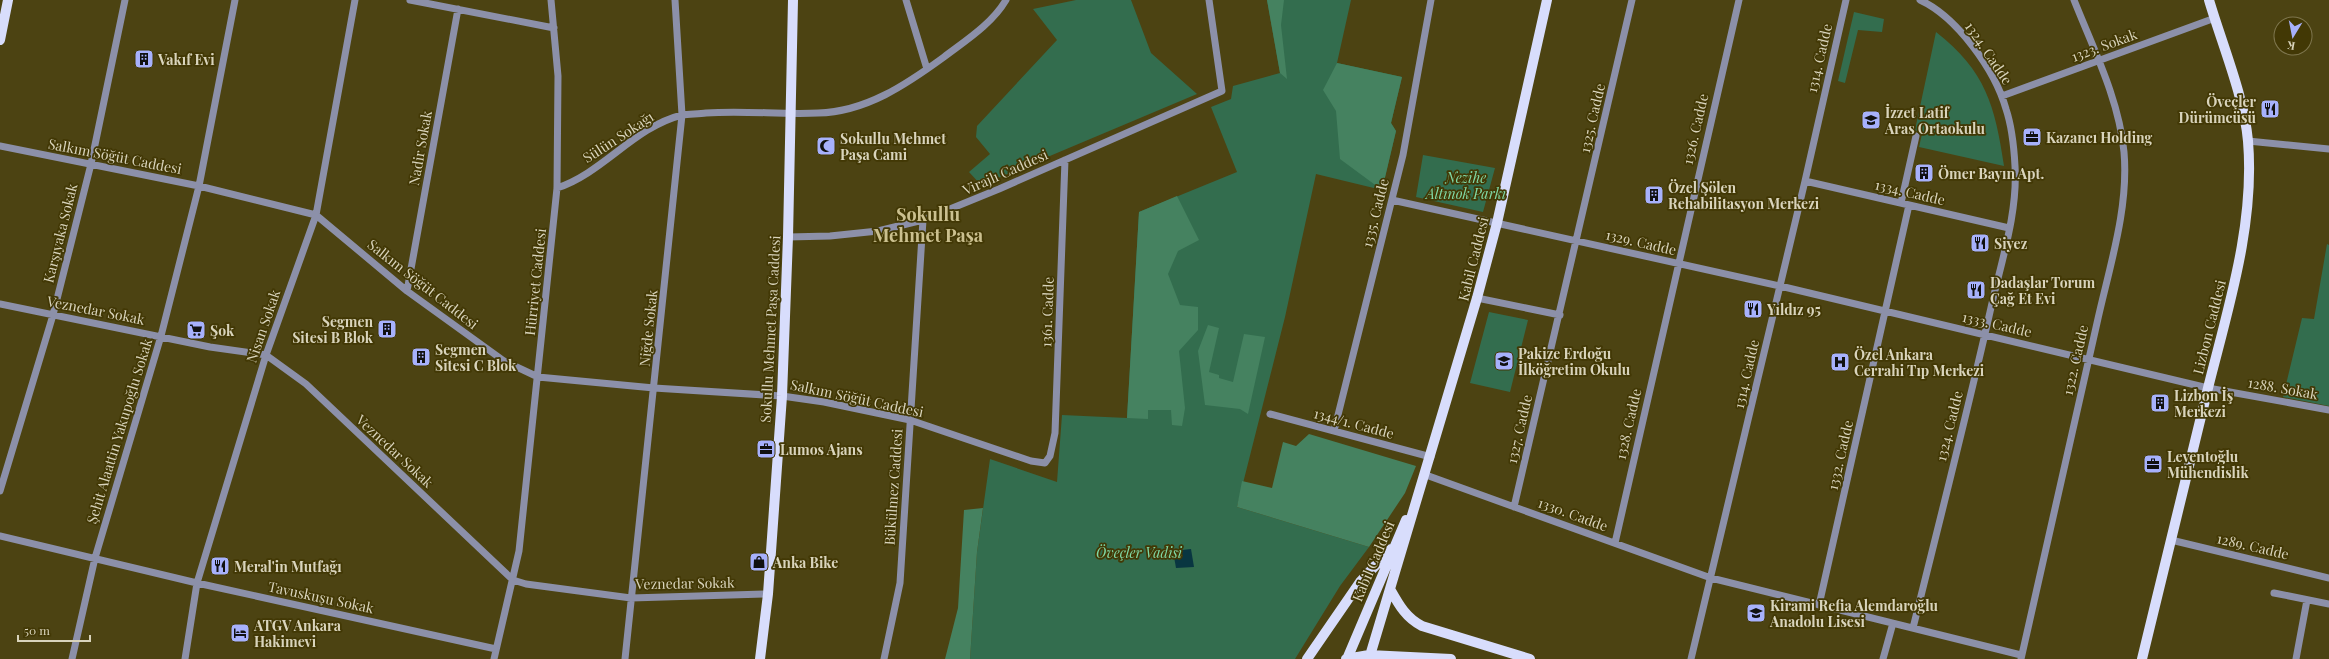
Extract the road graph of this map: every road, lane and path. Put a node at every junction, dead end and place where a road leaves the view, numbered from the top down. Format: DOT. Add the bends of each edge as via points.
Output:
graph roads {
  1 [pos="8,0"];
  2 [pos="125,0"];
  3 [pos="235,0"];
  4 [pos="355,0"];
  5 [pos="410,0"];
  6 [pos="551,0"];
  7 [pos="675,0"];
  8 [pos="793,0"];
  9 [pos="906,0"];
  10 [pos="1006,0"];
  11 [pos="1209,0"];
  12 [pos="1431,0"];
  13 [pos="1547,0"];
  14 [pos="1632,0"];
  15 [pos="1739,0"];
  16 [pos="1846,0"];
  17 [pos="1920,0"];
  18 [pos="2074,0"];
  19 [pos="2209,0"];
  20 [pos="458,10"];
  21 [pos="2214,18"];
  22 [pos="554,28"];
  23 [pos="0,40"];
  24 [pos="2098,60"];
  25 [pos="927,69"];
  26 [pos="2002,96"];
  27 [pos="792,113"];
  28 [pos="682,115"];
  29 [pos="1916,136"];
  30 [pos="2248,141"];
  31 [pos="0,146"];
  32 [pos="2329,149"];
  33 [pos="1065,160"];
  34 [pos="91,164"];
  35 [pos="1805,181"];
  36 [pos="198,186"];
  37 [pos="557,188"];
  38 [pos="1392,200"];
  39 [pos="1901,203"];
  40 [pos="1909,205"];
  41 [pos="316,215"];
  42 [pos="923,220"];
  43 [pos="1497,223"];
  44 [pos="2009,228"];
  45 [pos="788,237"];
  46 [pos="1577,241"];
  47 [pos="1678,263"];
  48 [pos="1780,286"];
  49 [pos="408,291"];
  50 [pos="1477,298"];
  51 [pos="0,304"];
  52 [pos="1886,311"];
  53 [pos="52,315"];
  54 [pos="1560,315"];
  55 [pos="1984,335"];
  56 [pos="161,336"];
  57 [pos="266,355"];
  58 [pos="2089,359"];
  59 [pos="538,377"];
  60 [pos="654,388"];
  61 [pos="2208,388"];
  62 [pos="782,396"];
  63 [pos="2329,410"];
  64 [pos="1270,414"];
  65 [pos="910,420"];
  66 [pos="1334,430"];
  67 [pos="1431,457"];
  68 [pos="1045,463"];
  69 [pos="1426,475"];
  70 [pos="0,491"];
  71 [pos="1514,506"];
  72 [pos="0,536"];
  73 [pos="2171,540"];
  74 [pos="1615,543"];
  75 [pos="1395,544"];
  76 [pos="95,558"];
  77 [pos="1711,578"];
  78 [pos="2329,578"];
  79 [pos="513,580"];
  80 [pos="197,583"];
  81 [pos="1390,589"];
  82 [pos="2274,593"];
  83 [pos="768,594"];
  84 [pos="631,598"];
  85 [pos="2307,600"];
  86 [pos="2329,604"];
  87 [pos="1819,605"];
  88 [pos="1893,623"];
  89 [pos="1913,628"];
  90 [pos="496,649"];
  91 [pos="1369,657"];
  92 [pos="2021,657"];
  93 [pos="72,659"];
  94 [pos="185,659"];
  95 [pos="494,659"];
  96 [pos="625,659"];
  97 [pos="760,659"];
  98 [pos="884,659"];
  99 [pos="1307,659"];
  100 [pos="1347,659"];
  101 [pos="1451,659"];
  102 [pos="1530,659"];
  103 [pos="1691,659"];
  104 [pos="1883,659"];
  105 [pos="2142,659"];
  106 [pos="2296,659"];
  1 -- 23 [label="main road"];
  2 -- 34 [label="street, Karşıyaka Sokak"];
  3 -- 36 [label="street, Şehit Alaattin Yakupoğlu Sokak"];
  4 -- 41 [label="street, Nisan Sokak"];
  5 -- 20 [label="street"];
  6 -- 22 [label="street, Hürriyet Caddesi"];
  7 -- 28 [label="street, Niğde Sokak"];
  8 -- 27 [label="main road, Sokullu Mehmet Paşa Caddesi"];
  9 -- 25 [label="street"];
  10 -- 25 [label="street, Sülün Sokağı" via="971,37"];
  11 -- 33 [label="street, Virajlı Caddesi" via="1222,91"];
  12 -- 38 [label="street, 1335. Cadde" via="1403,155"];
  13 -- 43 [label="main road, Kabil Caddesi"];
  14 -- 46 [label="street, 1325. Cadde"];
  15 -- 47 [label="street, 1326. Cadde"];
  16 -- 35 [label="street, 1314. Cadde"];
  17 -- 26 [label="street, 1324. Cadde" via="1937,9 1961,32 1985,65"];
  18 -- 24 [label="street, 1322. Cadde"];
  19 -- 21 [label="main road, Lizbon Caddesi"];
  20 -- 22 [label="street"];
  20 -- 49 [label="street, Nadir Sokak"];
  21 -- 24 [label="street, 1323. Sokak"];
  21 -- 30 [label="main road, Lizbon Caddesi" via="2244,115"];
  22 -- 37 [label="street, Hürriyet Caddesi" via="558,76"];
  24 -- 26 [label="street, 1323. Sokak"];
  24 -- 58 [label="street, 1322. Cadde" via="2118,120 2124,150 2125,180 2122,207"];
  25 -- 27 [label="street, Sülün Sokağı" via="872,102 841,111 819,114"];
  26 -- 44 [label="street, 1324. Cadde" via="2010,126 2015,167"];
  27 -- 28 [label="street, Sülün Sokağı" via="735,111"];
  27 -- 45 [label="main road, Sokullu Mehmet Paşa Caddesi"];
  28 -- 37 [label="street, Sülün Sokağı" via="651,128 574,183"];
  28 -- 60 [label="street, Niğde Sokak"];
  29 -- 39 [label="street"];
  30 -- 32 [label="street"];
  30 -- 61 [label="main road, Lizbon Caddesi" via="2249,184 2244,233 2232,295"];
  31 -- 34 [label="street, Salkım Söğüt Caddesi"];
  33 -- 42 [label="street, Virajlı Caddesi"];
  33 -- 68 [label="street, 1361. Cadde" via="1055,432 1050,456"];
  34 -- 36 [label="street, Salkım Söğüt Caddesi"];
  34 -- 53 [label="street, Karşıyaka Sokak"];
  35 -- 39 [label="street, 1334. Cadde"];
  35 -- 48 [label="street, 1314. Cadde"];
  36 -- 41 [label="street, Salkım Söğüt Caddesi"];
  36 -- 56 [label="street, Şehit Alaattin Yakupoğlu Sokak"];
  37 -- 59 [label="street, Hürriyet Caddesi"];
  38 -- 43 [label="street, 1329. Cadde"];
  38 -- 66 [label="street, 1335. Cadde"];
  39 -- 40 [label="street, 1334. Cadde"];
  40 -- 44 [label="street, 1334. Cadde"];
  40 -- 52 [label="street, 1332. Cadde"];
  41 -- 49 [label="street, Salkım Söğüt Caddesi"];
  41 -- 57 [label="street, Nisan Sokak"];
  42 -- 45 [label="street, Virajlı Caddesi" via="878,231"];
  42 -- 65 [label="street, Bükülmez Caddesi"];
  43 -- 46 [label="street, 1329. Cadde"];
  43 -- 50 [label="main road, Kabil Caddesi"];
  44 -- 55 [label="street, 1324. Cadde"];
  45 -- 62 [label="main road, Sokullu Mehmet Paşa Caddesi"];
  46 -- 47 [label="street, 1329. Cadde"];
  46 -- 54 [label="street, 1327. Cadde"];
  47 -- 48 [label="street, 1329. Cadde"];
  47 -- 74 [label="street, 1328. Cadde"];
  48 -- 52 [label="street, 1333. Cadde"];
  48 -- 77 [label="street, 1314. Cadde"];
  49 -- 59 [label="street, Salkım Söğüt Caddesi" via="504,362"];
  50 -- 54 [label="street"];
  50 -- 67 [label="main road, Kabil Caddesi"];
  51 -- 53 [label="street, Veznedar Sokak"];
  52 -- 55 [label="street, 1333. Cadde"];
  52 -- 87 [label="street, 1332. Cadde"];
  53 -- 56 [label="street, Veznedar Sokak"];
  53 -- 70 [label="street, Karşıyaka Sokak"];
  54 -- 71 [label="street, 1327. Cadde"];
  55 -- 58 [label="street, 1333. Cadde"];
  55 -- 89 [label="street, 1324. Cadde"];
  56 -- 57 [label="street, Veznedar Sokak"];
  56 -- 76 [label="street, Şehit Alaattin Yakupoğlu Sokak"];
  57 -- 79 [label="street, Veznedar Sokak" via="306,384"];
  57 -- 80 [label="street, Nisan Sokak"];
  58 -- 61 [label="street, 1333. Cadde"];
  58 -- 92 [label="street, 1322. Cadde"];
  59 -- 60 [label="street, Salkım Söğüt Caddesi"];
  59 -- 79 [label="street, Hürriyet Caddesi" via="519,551"];
  60 -- 62 [label="street, Salkım Söğüt Caddesi"];
  60 -- 84 [label="street, Niğde Sokak"];
  61 -- 63 [label="street, 1288. Sokak"];
  61 -- 73 [label="main road, Lizbon Caddesi"];
  62 -- 65 [label="street, Salkım Söğüt Caddesi"];
  62 -- 83 [label="main road, Sokullu Mehmet Paşa Caddesi"];
  64 -- 66 [label="street, 1344/1. Cadde"];
  65 -- 68 [label="street, Salkım Söğüt Caddesi" via="1031,461"];
  65 -- 98 [label="street, Bükülmez Caddesi" via="900,583"];
  66 -- 67 [label="street, 1344/1. Cadde"];
  67 -- 69 [label="main road, Kabil Caddesi"];
  69 -- 71 [label="street, 1330. Cadde"];
  69 -- 75 [label="main road, Kabil Caddesi"];
  69 -- 81 [label="main road, Kabil Caddesi"];
  71 -- 74 [label="street, 1330. Cadde"];
  72 -- 76 [label="street, Tavuskuşu Sokak"];
  73 -- 78 [label="street, 1289. Cadde"];
  73 -- 105 [label="main road, Lizbon Caddesi"];
  74 -- 77 [label="street, 1330. Cadde"];
  75 -- 99 [label="main road" via="1366,574"];
  75 -- 100 [label="main road, Kabil Caddesi"];
  76 -- 80 [label="street, Tavuskuşu Sokak"];
  76 -- 93 [label="street, Şehit Alaattin Yakupoğlu Sokak"];
  77 -- 87 [label="street, 1330. Cadde"];
  77 -- 103 [label="street, 1314. Cadde"];
  79 -- 84 [label="street, Veznedar Sokak"];
  79 -- 90 [label="street, Hürriyet Caddesi"];
  80 -- 90 [label="street, Tavuskuşu Sokak"];
  80 -- 94 [label="street, Nisan Sokak"];
  81 -- 91 [label="main road, Kabil Caddesi"];
  81 -- 102 [label="main road" via="1400,608 1413,622"];
  82 -- 85 [label="street"];
  83 -- 84 [label="street, Veznedar Sokak"];
  83 -- 97 [label="main road, Sokullu Mehmet Paşa Caddesi"];
  84 -- 96 [label="street, Niğde Sokak"];
  85 -- 86 [label="street"];
  85 -- 106 [label="street"];
  87 -- 88 [label="street, 1330. Cadde"];
  88 -- 89 [label="street, 1330. Cadde"];
  88 -- 104 [label="street"];
  89 -- 92 [label="street, 1330. Cadde"];
  90 -- 95 [label="street, Hürriyet Caddesi"];
  91 -- 100 [label="main road"];
  91 -- 101 [label="main road"];
}
